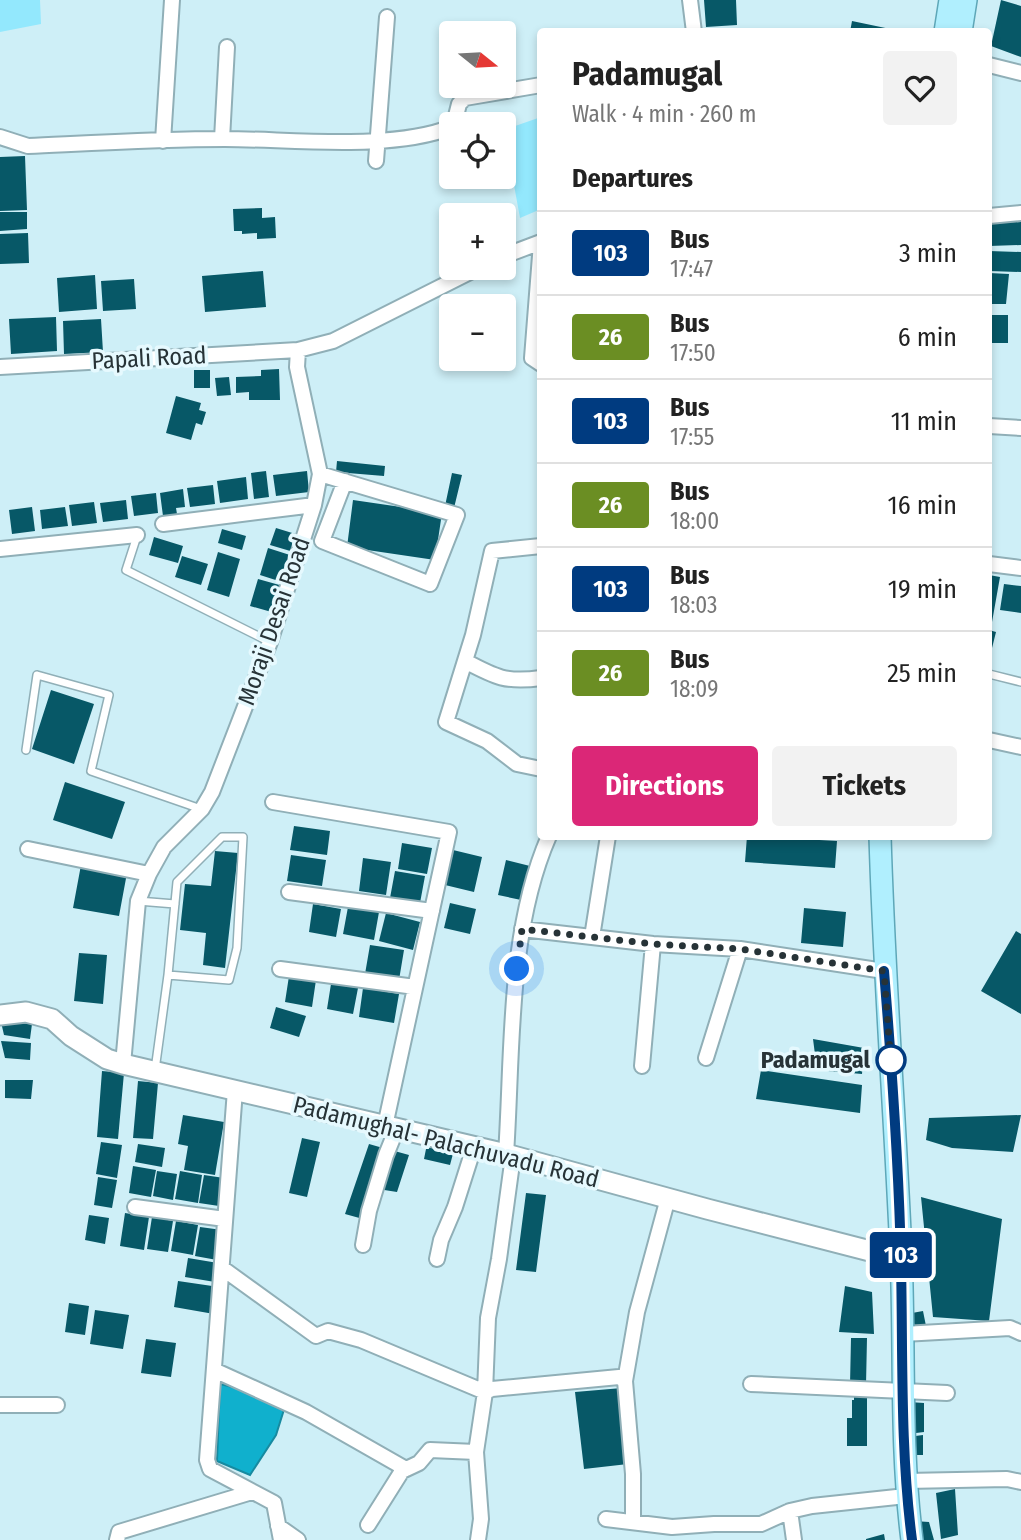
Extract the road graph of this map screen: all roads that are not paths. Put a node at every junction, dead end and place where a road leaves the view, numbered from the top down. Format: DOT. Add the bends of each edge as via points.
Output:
graph roads {
  1 [pos="172,0"];
  2 [pos="690,0"];
  3 [pos="950,0"];
  4 [pos="966,0"];
  5 [pos="387,16"];
  6 [pos="694,28"];
  7 [pos="946,28"];
  8 [pos="962,28"];
  9 [pos="227,47"];
  10 [pos="992,66"];
  11 [pos="1021,73"];
  12 [pos="537,86"];
  13 [pos="457,112"];
  14 [pos="439,132"];
  15 [pos="0,137"];
  16 [pos="222,139"];
  17 [pos="163,141"];
  18 [pos="378,141"];
  19 [pos="376,161"];
  20 [pos="1021,213"];
  21 [pos="992,216"];
  22 [pos="537,244"];
  23 [pos="516,252"];
  24 [pos="454,280"];
  25 [pos="537,289"];
  26 [pos="298,350"];
  27 [pos="537,362"];
  28 [pos="0,367"];
  29 [pos="992,426"];
  30 [pos="1021,428"];
  31 [pos="320,474"];
  32 [pos="345,481"];
  33 [pos="314,505"];
  34 [pos="163,524"];
  35 [pos="137,536"];
  36 [pos="537,545"];
  37 [pos="0,549"];
  38 [pos="992,564"];
  39 [pos="1021,568"];
  40 [pos="270,642"];
  41 [pos="465,661"];
  42 [pos="992,675"];
  43 [pos="537,679"];
  44 [pos="1021,682"];
  45 [pos="992,741"];
  46 [pos="1021,747"];
  47 [pos="26,750"];
  48 [pos="537,768"];
  49 [pos="273,802"];
  50 [pos="202,809"];
  51 [pos="548,840"];
  52 [pos="607,840"];
  53 [pos="877,840"];
  54 [pos="28,849"];
  55 [pos="149,874"];
  56 [pos="289,892"];
  57 [pos="138,901"];
  58 [pos="175,904"];
  59 [pos="432,911"];
  60 [pos="522,929"];
  61 [pos="592,937"];
  62 [pos="653,944"];
  63 [pos="740,949"];
  64 [pos="280,969"];
  65 [pos="884,971"];
  66 [pos="168,975"];
  67 [pos="415,987"];
  68 [pos="0,1015"];
  69 [pos="706,1058"];
  70 [pos="123,1064"];
  71 [pos="642,1066"];
  72 [pos="155,1071"];
  73 [pos="235,1090"];
  74 [pos="391,1127"];
  75 [pos="474,1147"];
  76 [pos="509,1155"];
  77 [pos="668,1198"];
  78 [pos="135,1207"];
  79 [pos="225,1219"];
  80 [pos="363,1245"];
  81 [pos="437,1259"];
  82 [pos="901,1259"];
  83 [pos="222,1268"];
  84 [pos="1021,1333"];
  85 [pos="903,1334"];
  86 [pos="214,1370"];
  87 [pos="625,1381"];
  88 [pos="751,1384"];
  89 [pos="903,1390"];
  90 [pos="485,1392"];
  91 [pos="947,1393"];
  92 [pos="0,1405"];
  93 [pos="57,1405"];
  94 [pos="476,1452"];
  95 [pos="406,1469"];
  96 [pos="1021,1482"];
  97 [pos="906,1489"];
  98 [pos="252,1492"];
  99 [pos="790,1511"];
  100 [pos="606,1519"];
  101 [pos="633,1522"];
  102 [pos="368,1525"];
  103 [pos="280,1533"];
  104 [pos="679,1533"];
  105 [pos="117,1540"];
  106 [pos="298,1540"];
  107 [pos="478,1540"];
  108 [pos="794,1540"];
  109 [pos="912,1540"];
  1 -- 17 [label="street"];
  2 -- 6 [label="street"];
  3 -- 7 [label="main road"];
  4 -- 8 [label="main road"];
  5 -- 18 [label="street"];
  9 -- 16 [label="street"];
  10 -- 11 [label="street"];
  12 -- 13 [label="street" via="465,97"];
  14 -- 18 [label="street"];
  15 -- 17 [label="street" via="28,146"];
  16 -- 17 [label="street"];
  16 -- 18 [label="street"];
  18 -- 19 [label="street"];
  20 -- 21 [label="street"];
  22 -- 23 [label="street"];
  24 -- 26 [label="street" via="333,341"];
  25 -- 27 [label="street" via="531,358"];
  26 -- 28 [label="street, Papali Road"];
  26 -- 31 [label="street, Moraji Desai Road" via="297,366"];
  29 -- 30 [label="street"];
  31 -- 32 [label="street"];
  31 -- 33 [label="street, Moraji Desai Road"];
  32 -- 32 [label="street" via="457,515 430,584 322,541"];
  33 -- 34 [label="street"];
  33 -- 40 [label="street, Moraji Desai Road"];
  35 -- 37 [label="street"];
  35 -- 40 [label="lane" via="126,570"];
  36 -- 41 [label="street" via="492,551"];
  38 -- 39 [label="street"];
  40 -- 50 [label="street, Moraji Desai Road"];
  41 -- 43 [label="street" via="492,676 516,682"];
  41 -- 48 [label="street" via="446,724 487,741 517,764"];
  42 -- 44 [label="lane"];
  45 -- 46 [label="street"];
  47 -- 50 [label="lane" via="37,675 109,695 92,771"];
  49 -- 59 [label="street" via="449,832"];
  50 -- 55 [label="street, Moraji Desai Road" via="164,847"];
  51 -- 60 [label="street"];
  52 -- 61 [label="street"];
  53 -- 65 [label="main road"];
  54 -- 55 [label="street"];
  55 -- 57 [label="street, Moraji Desai Road"];
  56 -- 59 [label="street"];
  57 -- 58 [label="lane"];
  57 -- 70 [label="street, Moraji Desai Road"];
  58 -- 66 [label="lane"];
  58 -- 66 [label="lane" via="177,882 194,864 222,837 243,837 237,948 229,979"];
  59 -- 67 [label="street"];
  60 -- 61 [label="street"];
  60 -- 76 [label="street"];
  61 -- 62 [label="street"];
  62 -- 63 [label="street"];
  62 -- 71 [label="street"];
  63 -- 65 [label="street"];
  63 -- 69 [label="street"];
  64 -- 67 [label="street"];
  65 -- 82 [label="main road"];
  66 -- 72 [label="lane"];
  67 -- 74 [label="street"];
  68 -- 70 [label="main road, Padamughal- Palachuvadu Road" via="26,1012 52,1019 107,1059"];
  70 -- 72 [label="main road, Padamughal- Palachuvadu Road"];
  72 -- 73 [label="main road, Padamughal- Palachuvadu Road"];
  73 -- 74 [label="main road, Padamughal- Palachuvadu Road"];
  73 -- 79 [label="street"];
  74 -- 75 [label="main road, Padamughal- Palachuvadu Road"];
  74 -- 80 [label="street"];
  75 -- 76 [label="main road, Padamughal- Palachuvadu Road"];
  75 -- 81 [label="street"];
  76 -- 77 [label="main road, Padamughal- Palachuvadu Road"];
  76 -- 90 [label="street" via="488,1318"];
  77 -- 82 [label="main road, Padamughal- Palachuvadu Road"];
  77 -- 87 [label="street" via="637,1312"];
  78 -- 79 [label="street"];
  79 -- 83 [label="street"];
  82 -- 85 [label="main road"];
  83 -- 86 [label="street"];
  83 -- 90 [label="street" via="316,1336 328,1331 361,1340"];
  84 -- 85 [label="street" via="1010,1328"];
  85 -- 89 [label="main road"];
  86 -- 95 [label="street" via="306,1412"];
  86 -- 98 [label="street" via="207,1460 211,1469"];
  87 -- 90 [label="street" via="619,1377"];
  87 -- 101 [label="street"];
  88 -- 89 [label="street"];
  89 -- 91 [label="street"];
  89 -- 97 [label="main road"];
  90 -- 94 [label="street"];
  92 -- 93 [label="street"];
  94 -- 95 [label="street" via="430,1450"];
  94 -- 107 [label="street"];
  95 -- 102 [label="street"];
  96 -- 97 [label="street" via="1007,1479"];
  97 -- 99 [label="street"];
  97 -- 109 [label="main road"];
  98 -- 103 [label="street" via="274,1503"];
  98 -- 105 [label="street" via="119,1532"];
  99 -- 104 [label="street" via="761,1524"];
  99 -- 108 [label="street"];
  100 -- 101 [label="street"];
  101 -- 104 [label="street" via="671,1527"];
  103 -- 106 [label="street"];
}
